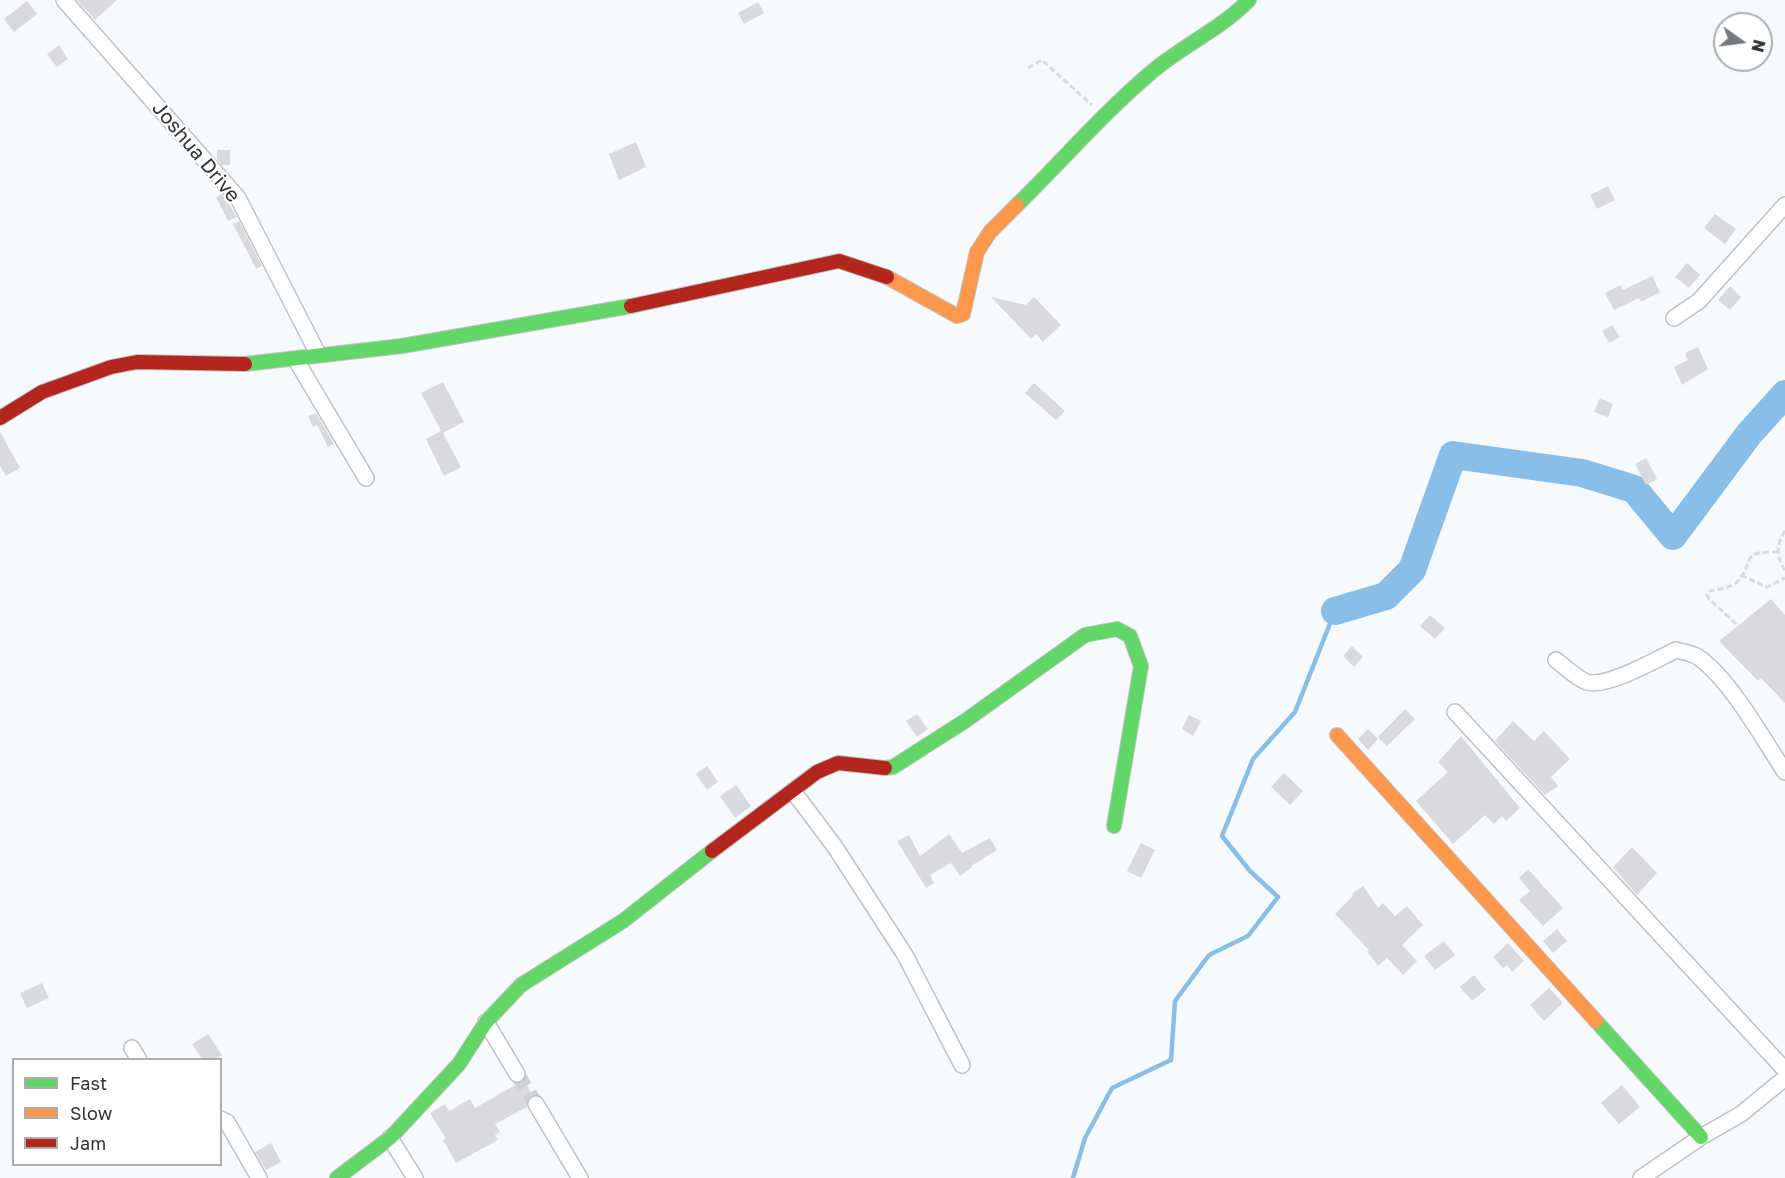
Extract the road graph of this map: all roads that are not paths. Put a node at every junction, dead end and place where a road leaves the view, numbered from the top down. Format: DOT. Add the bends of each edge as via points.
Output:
graph roads {
  1 [pos="64,0"];
  2 [pos="1249,0"];
  3 [pos="1785,205"];
  4 [pos="1674,318"];
  5 [pos="318,354"];
  6 [pos="297,360"];
  7 [pos="0,418"];
  8 [pos="366,478"];
  9 [pos="1556,660"];
  10 [pos="1455,712"];
  11 [pos="1337,735"];
  12 [pos="1785,772"];
  13 [pos="793,791"];
  14 [pos="1114,826"];
  15 [pos="486,1022"];
  16 [pos="962,1065"];
  17 [pos="1785,1070"];
  18 [pos="517,1074"];
  19 [pos="1785,1078"];
  20 [pos="536,1104"];
  21 [pos="222,1120"];
  22 [pos="390,1137"];
  23 [pos="1701,1137"];
  24 [pos="340,1177"];
  25 [pos="260,1178"];
  26 [pos="415,1178"];
  27 [pos="580,1178"];
  28 [pos="1641,1178"];
  1 -- 5 [label="street, Joshua Drive" via="238,198"];
  2 -- 5 [label="street" via="1234,16 1187,44 1152,72 990,232 977,252 963,314 957,316 882,275 839,261 559,319 402,346"];
  3 -- 4 [label="street" via="1700,301"];
  5 -- 6 [label="street"];
  6 -- 7 [label="street" via="191,365 138,362 111,367 42,392"];
  6 -- 8 [label="street"];
  9 -- 12 [label="street" via="1586,681 1597,683 1641,668 1676,650 1697,656 1744,710"];
  10 -- 17 [label="street"];
  11 -- 23 [label="street"];
  13 -- 14 [label="street" via="817,772 838,763 892,766 965,721 1085,635 1107,627 1131,637 1141,666"];
  13 -- 15 [label="street" via="623,921 521,985"];
  13 -- 16 [label="street" via="835,847 905,955"];
  15 -- 18 [label="street"];
  15 -- 22 [label="street" via="459,1064"];
  19 -- 23 [label="street" via="1741,1114"];
  20 -- 27 [label="street"];
  21 -- 25 [label="street" via="227,1122"];
  22 -- 24 [label="street"];
  22 -- 26 [label="street"];
  23 -- 28 [label="street"];
}
